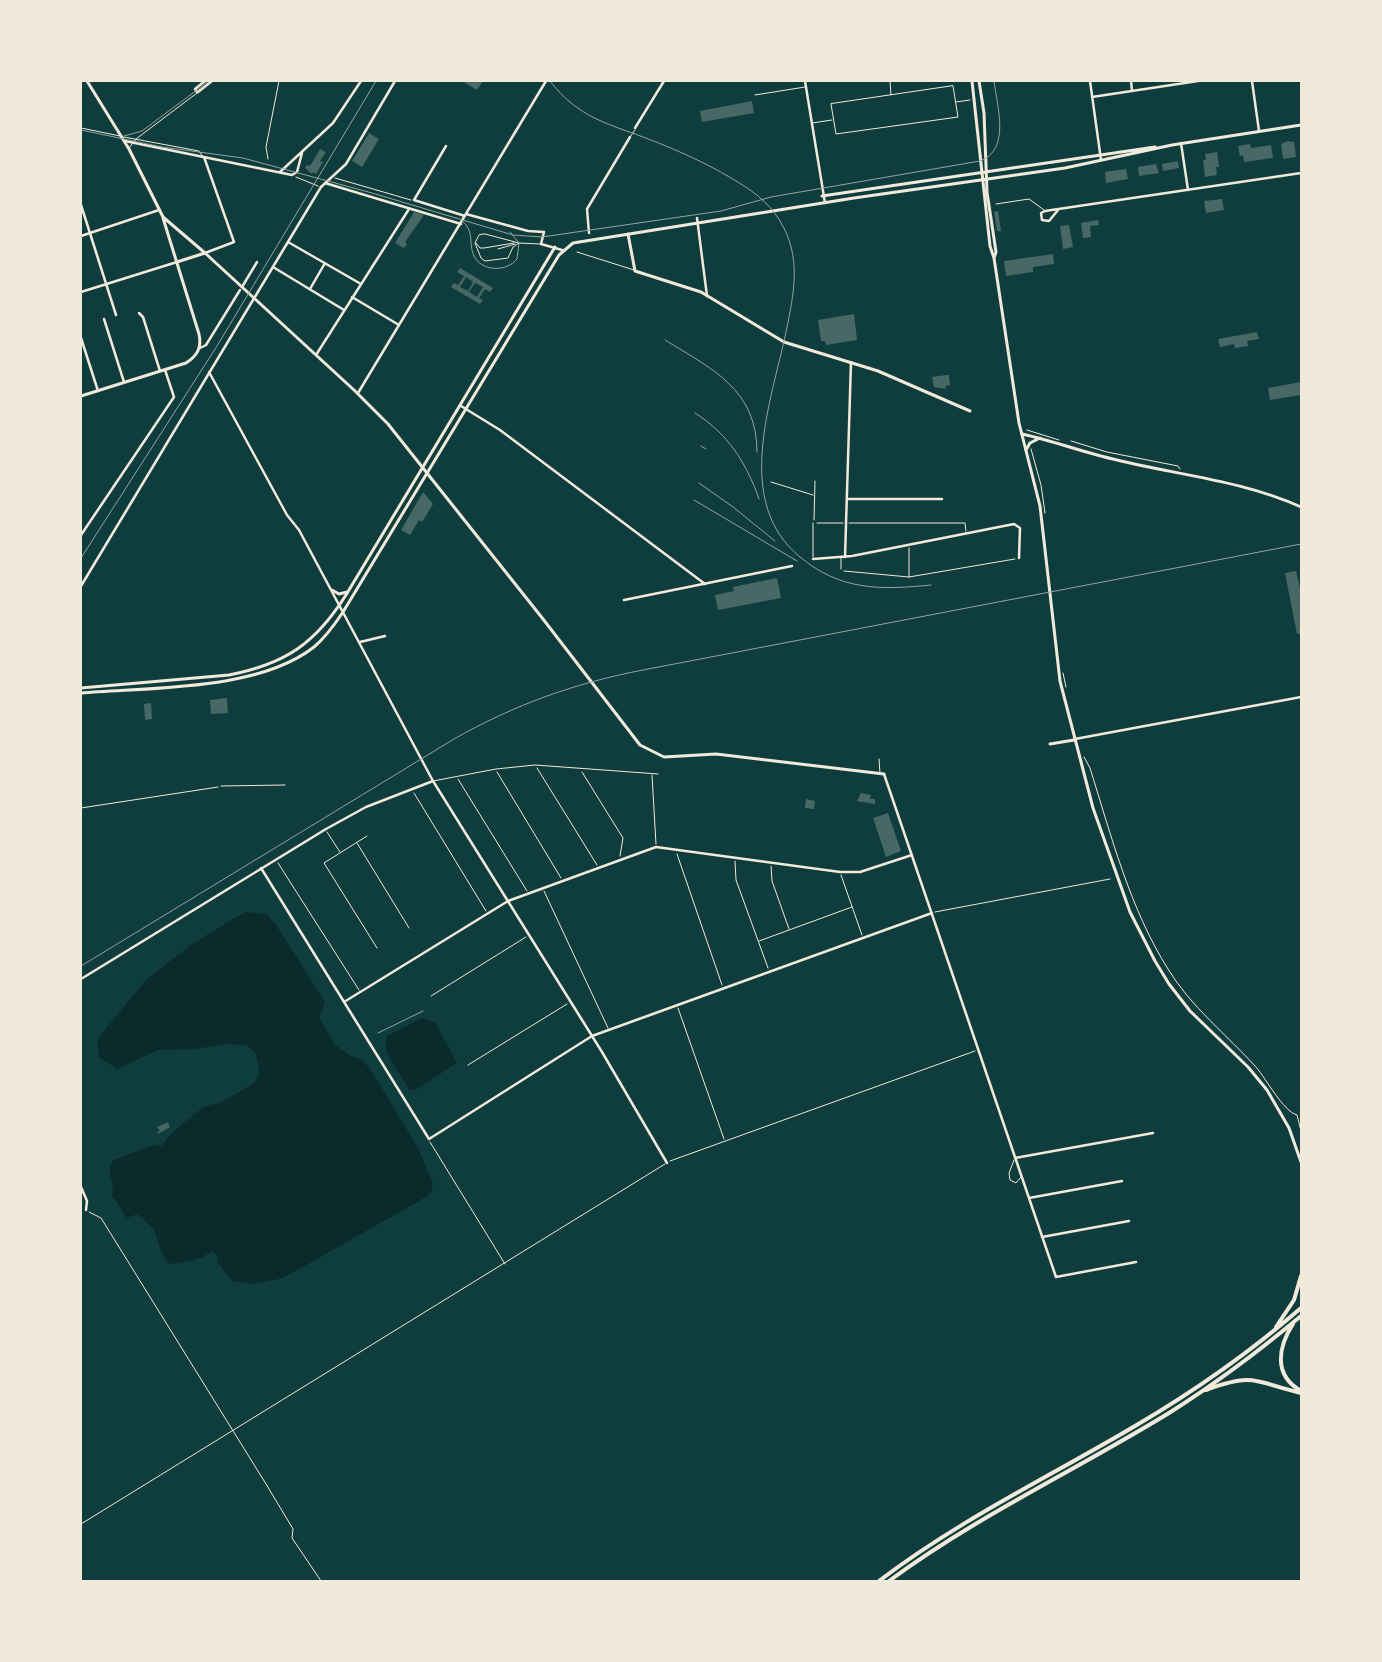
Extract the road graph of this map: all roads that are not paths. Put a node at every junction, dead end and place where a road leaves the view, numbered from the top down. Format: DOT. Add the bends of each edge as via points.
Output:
graph roads {
  1 [pos="87,81"];
  2 [pos="205,81"];
  3 [pos="212,81"];
  4 [pos="279,81"];
  5 [pos="361,81"];
  6 [pos="395,81"];
  7 [pos="546,81"];
  8 [pos="664,81"];
  9 [pos="805,81"];
  10 [pos="890,81"];
  11 [pos="972,81"];
  12 [pos="979,81"];
  13 [pos="1090,81"];
  14 [pos="1131,81"];
  15 [pos="1198,81"];
  16 [pos="1252,81"];
  17 [pos="806,87"];
  18 [pos="1132,91"];
  19 [pos="198,92"];
  20 [pos="755,95"];
  21 [pos="892,96"];
  22 [pos="1092,97"];
  23 [pos="970,100"];
  24 [pos="956,102"];
  25 [pos="833,120"];
  26 [pos="811,123"];
  27 [pos="1301,125"];
  28 [pos="81,128"];
  29 [pos="635,128"];
  30 [pos="1259,131"];
  31 [pos="120,136"];
  32 [pos="630,137"];
  33 [pos="136,139"];
  34 [pos="124,141"];
  35 [pos="132,143"];
  36 [pos="1181,143"];
  37 [pos="446,146"];
  38 [pos="1163,147"];
  39 [pos="129,149"];
  40 [pos="302,153"];
  41 [pos="1100,154"];
  42 [pos="204,157"];
  43 [pos="268,158"];
  44 [pos="1101,160"];
  45 [pos="987,171"];
  46 [pos="280,172"];
  47 [pos="981,172"];
  48 [pos="1301,173"];
  49 [pos="986,179"];
  50 [pos="982,180"];
  51 [pos="325,183"];
  52 [pos="1188,190"];
  53 [pos="822,196"];
  54 [pos="825,203"];
  55 [pos="996,204"];
  56 [pos="81,205"];
  57 [pos="409,209"];
  58 [pos="159,210"];
  59 [pos="1058,210"];
  60 [pos="1045,211"];
  61 [pos="466,215"];
  62 [pos="163,217"];
  63 [pos="697,218"];
  64 [pos="461,224"];
  65 [pos="698,224"];
  66 [pos="90,233"];
  67 [pos="589,233"];
  68 [pos="628,234"];
  69 [pos="81,236"];
  70 [pos="288,242"];
  71 [pos="518,243"];
  72 [pos="476,244"];
  73 [pos="541,244"];
  74 [pos="555,247"];
  75 [pos="498,249"];
  76 [pos="562,250"];
  77 [pos="577,252"];
  78 [pos="205,253"];
  79 [pos="994,258"];
  80 [pos="177,262"];
  81 [pos="257,262"];
  82 [pos="325,263"];
  83 [pos="273,267"];
  84 [pos="635,271"];
  85 [pos="106,284"];
  86 [pos="361,284"];
  87 [pos="241,288"];
  88 [pos="310,289"];
  89 [pos="81,292"];
  90 [pos="707,296"];
  91 [pos="352,297"];
  92 [pos="254,298"];
  93 [pos="344,310"];
  94 [pos="139,313"];
  95 [pos="116,315"];
  96 [pos="104,319"];
  97 [pos="399,325"];
  98 [pos="81,338"];
  99 [pos="200,348"];
  100 [pos="316,355"];
  101 [pos="851,362"];
  102 [pos="165,370"];
  103 [pos="160,371"];
  104 [pos="209,372"];
  105 [pos="124,382"];
  106 [pos="98,391"];
  107 [pos="358,393"];
  108 [pos="81,396"];
  109 [pos="460,406"];
  110 [pos="466,409"];
  111 [pos="970,411"];
  112 [pos="1022,434"];
  113 [pos="1040,438"];
  114 [pos="1026,450"];
  115 [pos="423,467"];
  116 [pos="428,473"];
  117 [pos="847,499"];
  118 [pos="942,499"];
  119 [pos="1301,508"];
  120 [pos="813,523"];
  121 [pos="81,535"];
  122 [pos="843,557"];
  123 [pos="1019,558"];
  124 [pos="813,559"];
  125 [pos="792,566"];
  126 [pos="841,569"];
  127 [pos="705,584"];
  128 [pos="81,586"];
  129 [pos="332,590"];
  130 [pos="348,592"];
  131 [pos="624,600"];
  132 [pos="340,605"];
  133 [pos="344,612"];
  134 [pos="385,636"];
  135 [pos="360,642"];
  136 [pos="81,688"];
  137 [pos="81,693"];
  138 [pos="1301,698"];
  139 [pos="1074,740"];
  140 [pos="1050,744"];
  141 [pos="879,759"];
  142 [pos="882,773"];
  143 [pos="658,774"];
  144 [pos="433,781"];
  145 [pos="218,787"];
  146 [pos="81,808"];
  147 [pos="912,854"];
  148 [pos="261,868"];
  149 [pos="508,901"];
  150 [pos="932,913"];
  151 [pos="81,979"];
  152 [pos="344,1002"];
  153 [pos="592,1036"];
  154 [pos="1153,1133"];
  155 [pos="1015,1158"];
  156 [pos="1301,1162"];
  157 [pos="667,1163"];
  158 [pos="1021,1176"];
  159 [pos="1122,1180"];
  160 [pos="81,1187"];
  161 [pos="1029,1198"];
  162 [pos="86,1210"];
  163 [pos="1129,1221"];
  164 [pos="1042,1237"];
  165 [pos="1136,1262"];
  166 [pos="1301,1276"];
  167 [pos="1301,1308"];
  168 [pos="1301,1316"];
  169 [pos="1295,1321"];
  170 [pos="1271,1333"];
  171 [pos="1301,1392"];
  172 [pos="1199,1393"];
  173 [pos="879,1581"];
  174 [pos="889,1581"];
  1 -- 31 [label="main road"];
  2 -- 19 [label="street" via="195,88"];
  3 -- 19 [label="street"];
  4 -- 43 [label="lane" via="266,147"];
  5 -- 40 [label="street" via="333,123"];
  6 -- 51 [label="street" via="346,164"];
  7 -- 61 [label="street"];
  8 -- 29 [label="street"];
  9 -- 17 [label="street"];
  10 -- 21 [label="lane"];
  11 -- 47 [label="main road"];
  12 -- 45 [label="main road"];
  13 -- 22 [label="street"];
  14 -- 18 [label="street"];
  15 -- 18 [label="street"];
  16 -- 30 [label="street"];
  17 -- 20 [label="lane"];
  17 -- 26 [label="street"];
  18 -- 22 [label="street"];
  19 -- 33 [label="lane"];
  21 -- 24 [label="lane" via="953,86"];
  21 -- 25 [label="lane" via="831,104"];
  22 -- 41 [label="street"];
  23 -- 24 [label="lane"];
  24 -- 25 [label="lane" via="958,117 836,134"];
  25 -- 26 [label="lane"];
  26 -- 53 [label="street"];
  27 -- 30 [label="main road"];
  28 -- 31 [label="lane"];
  29 -- 32 [label="lane"];
  30 -- 36 [label="main road"];
  31 -- 33 [label="lane"];
  31 -- 34 [label="main road"];
  32 -- 67 [label="street" via="587,209"];
  33 -- 35 [label="lane"];
  33 -- 42 [label="lane" via="199,151"];
  34 -- 35 [label="street"];
  34 -- 39 [label="main road"];
  35 -- 39 [label="lane"];
  35 -- 42 [label="street"];
  36 -- 38 [label="main road"];
  36 -- 52 [label="street"];
  37 -- 61 [label="street" via="414,200"];
  38 -- 41 [label="main road"];
  38 -- 44 [label="main road"];
  39 -- 58 [label="main road"];
  40 -- 46 [label="street"];
  40 -- 46 [label="street" via="296,172"];
  41 -- 44 [label="street"];
  41 -- 45 [label="main road"];
  42 -- 46 [label="street"];
  42 -- 78 [label="street" via="234,242"];
  44 -- 49 [label="main road"];
  45 -- 47 [label="main road"];
  45 -- 49 [label="main road"];
  47 -- 50 [label="main road"];
  47 -- 53 [label="main road"];
  48 -- 52 [label="street"];
  49 -- 50 [label="main road"];
  49 -- 79 [label="main road" via="996,252"];
  50 -- 54 [label="main road"];
  50 -- 79 [label="main road"];
  51 -- 57 [label="street"];
  51 -- 70 [label="street"];
  52 -- 59 [label="street"];
  53 -- 54 [label="street"];
  54 -- 65 [label="main road"];
  55 -- 60 [label="lane" via="1029,199"];
  56 -- 66 [label="street"];
  57 -- 64 [label="street"];
  57 -- 86 [label="street"];
  58 -- 62 [label="main road"];
  58 -- 66 [label="street"];
  59 -- 60 [label="street"];
  59 -- 60 [label="street" via="1043,222 1041,217"];
  61 -- 64 [label="street"];
  61 -- 73 [label="street" via="544,232"];
  62 -- 78 [label="main road"];
  62 -- 80 [label="main road"];
  63 -- 65 [label="street"];
  64 -- 97 [label="street"];
  65 -- 68 [label="main road"];
  65 -- 90 [label="street"];
  66 -- 69 [label="street"];
  66 -- 85 [label="street"];
  68 -- 76 [label="main road" via="577,242"];
  68 -- 84 [label="main road"];
  70 -- 82 [label="street"];
  70 -- 83 [label="street"];
  71 -- 72 [label="lane" via="484,248"];
  71 -- 72 [label="lane" via="485,234 479,235"];
  71 -- 72 [label="lane" via="508,258 488,262 481,258"];
  71 -- 73 [label="lane"];
  71 -- 75 [label="lane"];
  73 -- 74 [label="street"];
  74 -- 76 [label="street"];
  74 -- 109 [label="main road"];
  76 -- 110 [label="main road"];
  77 -- 84 [label="lane"];
  78 -- 80 [label="main road"];
  78 -- 87 [label="main road"];
  79 -- 112 [label="main road"];
  80 -- 85 [label="street"];
  80 -- 99 [label="main road" via="199,334"];
  81 -- 87 [label="street"];
  82 -- 86 [label="street"];
  82 -- 88 [label="street"];
  83 -- 88 [label="street"];
  83 -- 92 [label="street"];
  84 -- 90 [label="main road"];
  85 -- 89 [label="street"];
  85 -- 95 [label="street"];
  86 -- 91 [label="street"];
  87 -- 92 [label="main road"];
  87 -- 99 [label="street" via="206,345"];
  88 -- 93 [label="street"];
  90 -- 101 [label="main road" via="784,342"];
  91 -- 93 [label="street"];
  91 -- 97 [label="street"];
  92 -- 100 [label="main road"];
  92 -- 104 [label="street"];
  93 -- 100 [label="street"];
  94 -- 103 [label="street"];
  96 -- 105 [label="street"];
  97 -- 107 [label="street"];
  98 -- 106 [label="street"];
  99 -- 102 [label="main road" via="190,360"];
  100 -- 107 [label="main road"];
  101 -- 111 [label="main road"];
  101 -- 117 [label="street"];
  102 -- 103 [label="main road"];
  102 -- 121 [label="street" via="174,397"];
  103 -- 105 [label="main road"];
  104 -- 128 [label="street"];
  104 -- 129 [label="street" via="258,464"];
  105 -- 106 [label="main road"];
  106 -- 108 [label="main road"];
  107 -- 115 [label="main road"];
  109 -- 110 [label="street"];
  109 -- 115 [label="main road"];
  110 -- 116 [label="main road"];
  110 -- 127 [label="street" via="500,430"];
  112 -- 113 [label="main road"];
  112 -- 114 [label="main road"];
  113 -- 114 [label="main road" via="1030,443"];
  113 -- 119 [label="main road" via="1117,460 1266,494"];
  114 -- 139 [label="main road" via="1043,513 1060,681"];
  115 -- 116 [label="main road"];
  115 -- 130 [label="main road"];
  116 -- 133 [label="main road"];
  116 -- 142 [label="main road" via="640,745 664,757 716,754"];
  117 -- 118 [label="street"];
  117 -- 122 [label="street"];
  120 -- 124 [label="lane"];
  122 -- 123 [label="street" via="1018,525"];
  122 -- 124 [label="street"];
  122 -- 126 [label="lane"];
  125 -- 127 [label="street"];
  127 -- 131 [label="street"];
  129 -- 130 [label="main road" via="339,594"];
  129 -- 132 [label="street"];
  130 -- 132 [label="main road"];
  132 -- 133 [label="street"];
  132 -- 136 [label="main road" via="306,644 263,668 229,675"];
  133 -- 135 [label="street"];
  133 -- 137 [label="main road" via="314,646 274,669 212,682"];
  134 -- 135 [label="street"];
  135 -- 144 [label="street"];
  138 -- 139 [label="street"];
  139 -- 140 [label="main road"];
  139 -- 156 [label="main road" via="1118,879 1149,951 1168,984 1267,1090 1290,1128"];
  141 -- 142 [label="lane"];
  142 -- 147 [label="street"];
  143 -- 144 [label="lane" via="535,765"];
  144 -- 148 [label="street" via="366,807"];
  144 -- 149 [label="street"];
  145 -- 146 [label="lane"];
  147 -- 149 [label="street" via="860,872 840,872 656,847"];
  147 -- 150 [label="street"];
  148 -- 151 [label="street"];
  148 -- 152 [label="street"];
  149 -- 152 [label="street"];
  149 -- 153 [label="street"];
  150 -- 153 [label="street"];
  150 -- 155 [label="street"];
  152 -- 153 [label="street" via="428,1139"];
  153 -- 157 [label="street"];
  154 -- 155 [label="street"];
  155 -- 158 [label="street"];
  155 -- 158 [label="lane" via="1009,1178 1014,1184"];
  158 -- 161 [label="street"];
  159 -- 161 [label="street"];
  160 -- 162 [label="street" via="87,1201"];
  161 -- 164 [label="street"];
  163 -- 164 [label="street"];
  164 -- 165 [label="street" via="1056,1277"];
  166 -- 170 [label="highway" via="1294,1300"];
  167 -- 170 [label="highway"];
  168 -- 169 [label="highway"];
  169 -- 171 [label="highway" via="1283,1340 1280,1357 1288,1381"];
  169 -- 172 [label="highway"];
  170 -- 173 [label="highway" via="1183,1397 935,1541"];
  171 -- 172 [label="highway" via="1252,1379 1227,1383"];
  172 -- 174 [label="highway" via="1132,1435 984,1517"];
}
